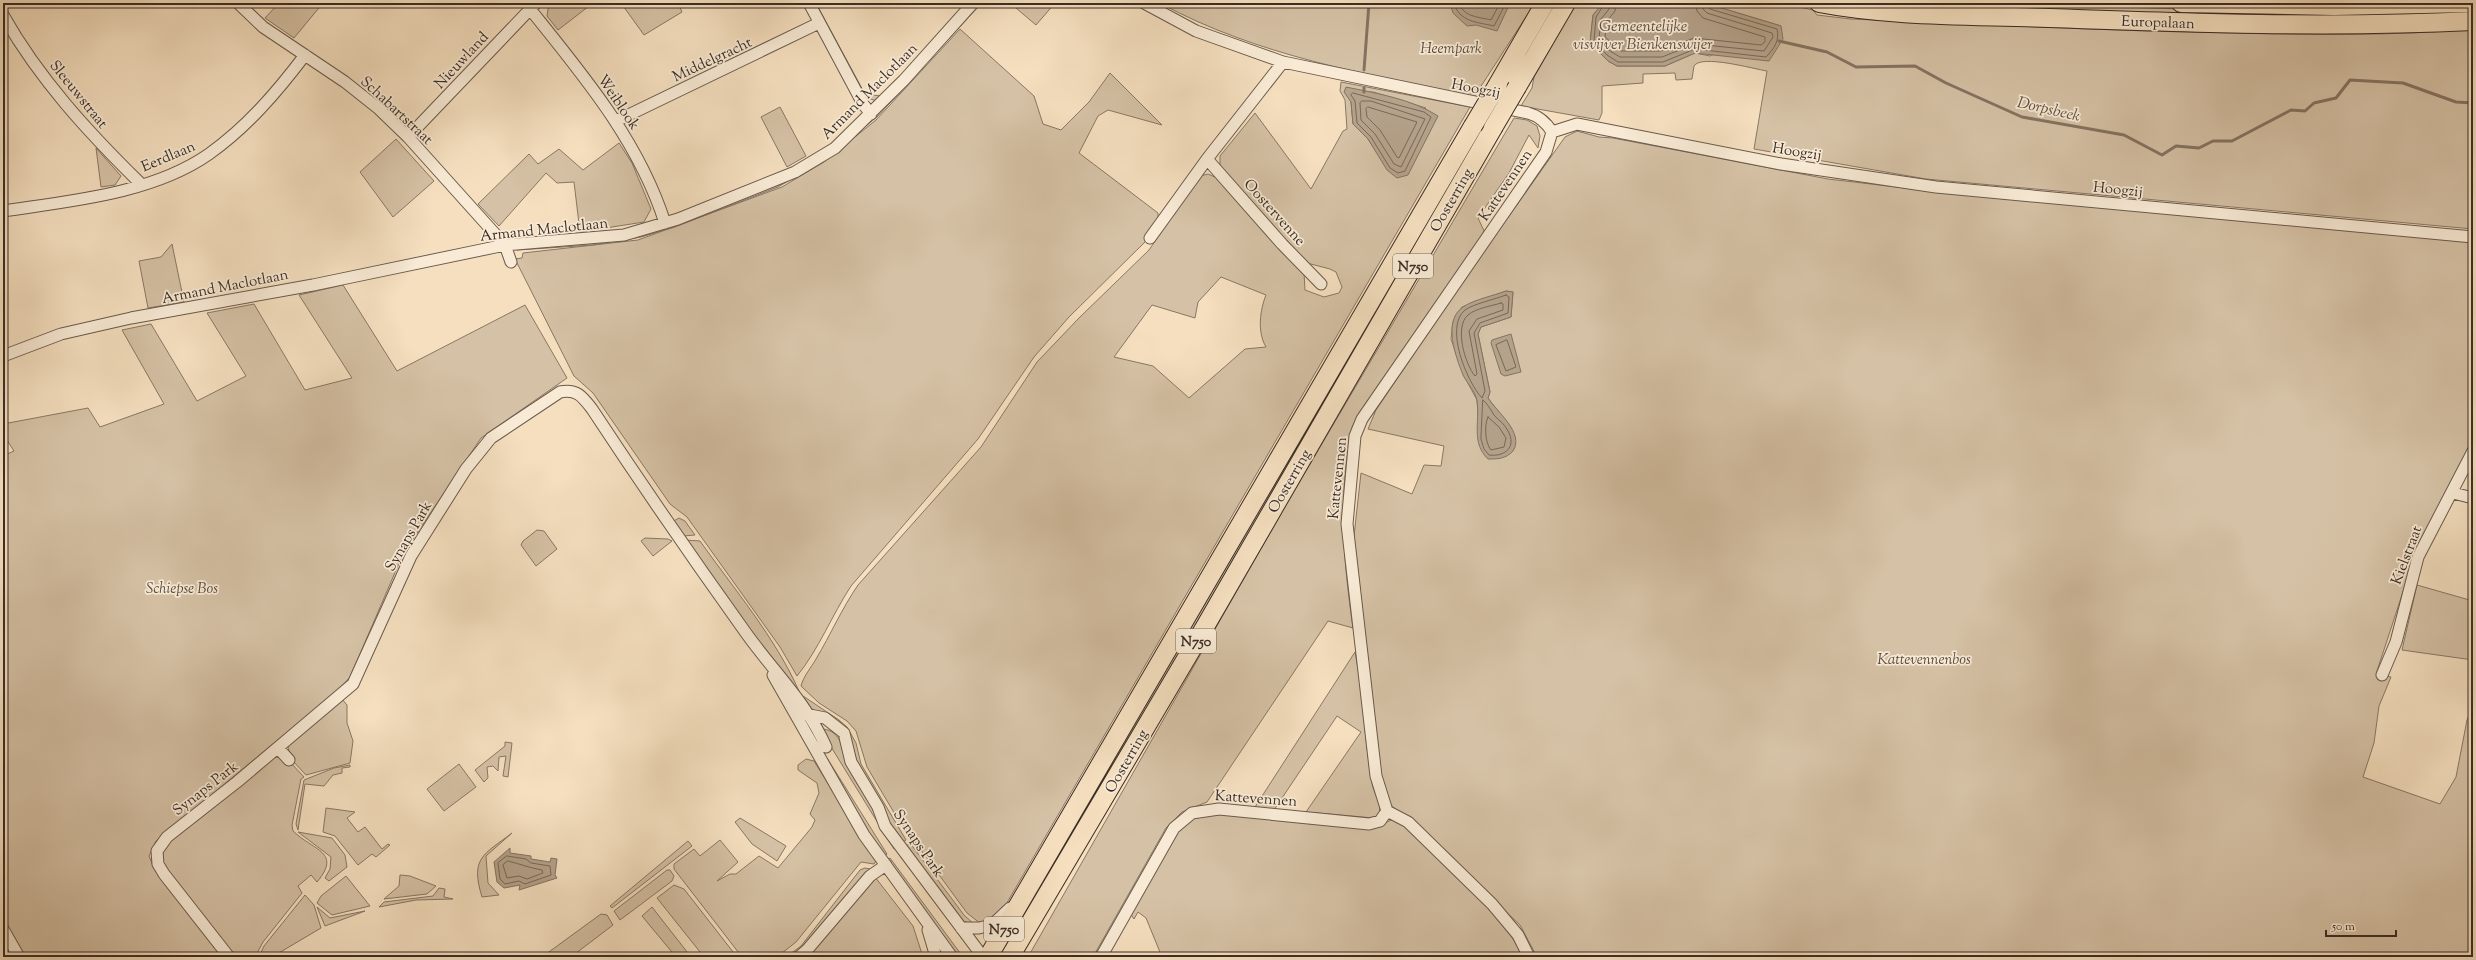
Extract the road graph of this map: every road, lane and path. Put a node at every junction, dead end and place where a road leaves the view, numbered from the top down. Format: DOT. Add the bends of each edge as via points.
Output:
graph roads {
  1 [pos="238,3"];
  2 [pos="809,3"];
  3 [pos="973,3"];
  4 [pos="1144,3"];
  5 [pos="1545,3"];
  6 [pos="1566,3"];
  7 [pos="1819,3"];
  8 [pos="2181,3"];
  9 [pos="2467,3"];
  10 [pos="533,6"];
  11 [pos="3,15"];
  12 [pos="2473,21"];
  13 [pos="819,23"];
  14 [pos="305,55"];
  15 [pos="1283,62"];
  16 [pos="871,114"];
  17 [pos="616,121"];
  18 [pos="1552,132"];
  19 [pos="408,138"];
  20 [pos="1207,158"];
  21 [pos="141,184"];
  22 [pos="3,211"];
  23 [pos="665,223"];
  24 [pos="2473,237"];
  25 [pos="1150,238"];
  26 [pos="505,245"];
  27 [pos="512,262"];
  28 [pos="1321,284"];
  29 [pos="3,356"];
  30 [pos="2473,451"];
  31 [pos="2453,493"];
  32 [pos="2473,498"];
  33 [pos="759,650"];
  34 [pos="2382,676"];
  35 [pos="808,713"];
  36 [pos="794,715"];
  37 [pos="815,725"];
  38 [pos="803,729"];
  39 [pos="845,738"];
  40 [pos="826,746"];
  41 [pos="278,748"];
  42 [pos="289,760"];
  43 [pos="1387,811"];
  44 [pos="886,865"];
  45 [pos="1019,902"];
  46 [pos="925,920"];
  47 [pos="961,928"];
  48 [pos="3,929"];
  49 [pos="18,957"];
  50 [pos="229,957"];
  51 [pos="799,957"];
  52 [pos="936,957"];
  53 [pos="952,957"];
  54 [pos="983,957"];
  55 [pos="988,957"];
  56 [pos="1010,957"];
  57 [pos="1101,957"];
  58 [pos="1529,957"];
  1 -- 14 [label="street, Schabartstraat" via="263,27"];
  2 -- 13 [label="street"];
  3 -- 16 [label="street, Armand Maclotlaan"];
  4 -- 15 [label="street, Hoogzij" via="1196,31"];
  5 -- 45 [label="highway, Oosterring / N750, bridge"];
  6 -- 56 [label="highway, Oosterring / N750, bridge" via="1206,625"];
  7 -- 12 [label="highway, Europalaan" via="1930,14 2234,24 2360,25"];
  8 -- 9 [label="highway, Europalaan" via="2334,6"];
  10 -- 17 [label="street, Weiblook"];
  10 -- 19 [label="street, Nieuwland"];
  11 -- 21 [label="street, Sleeuwstraat" via="46,79 81,123"];
  13 -- 16 [label="street"];
  13 -- 17 [label="street, Middelgracht"];
  14 -- 19 [label="street, Schabartstraat" via="379,109"];
  14 -- 21 [label="street, Eerdlaan" via="278,91 245,126 208,155 175,173"];
  15 -- 18 [label="street, Hoogzij" via="1528,113 1548,124"];
  15 -- 20 [label="street"];
  16 -- 23 [label="street, Armand Maclotlaan" via="835,148 796,172"];
  17 -- 23 [label="street, Weiblook" via="649,183"];
  18 -- 24 [label="street, Hoogzij" via="1577,124 1781,164 1936,187"];
  18 -- 43 [label="street, Kattevennen" via="1546,152 1362,419 1354,436 1347,524 1349,550 1376,776"];
  19 -- 26 [label="street, Schabartstraat"];
  20 -- 25 [label="street"];
  20 -- 28 [label="street, Oostervenne" via="1282,244"];
  21 -- 22 [label="street, Eerdlaan" via="118,192"];
  23 -- 26 [label="street, Armand Maclotlaan" via="624,235"];
  26 -- 27 [label="street, Schabartstraat"];
  26 -- 29 [label="street, Armand Maclotlaan" via="61,334"];
  30 -- 31 [label="street, Kielstraat"];
  31 -- 32 [label="street"];
  31 -- 34 [label="street, Kielstraat" via="2437,518 2418,557 2396,642"];
  33 -- 35 [label="street, Synaps Park"];
  33 -- 36 [label="street, Synaps Park"];
  33 -- 41 [label="street, Synaps Park" via="663,517 592,409 572,387 545,400 491,438 483,447 411,556 353,684"];
  35 -- 36 [label="street, Synaps Park"];
  35 -- 37 [label="street"];
  35 -- 39 [label="street, Synaps Park" via="825,718 840,728"];
  36 -- 38 [label="street, Synaps Park"];
  37 -- 38 [label="street"];
  37 -- 39 [label="street" via="832,728"];
  37 -- 40 [label="street"];
  38 -- 44 [label="street, Synaps Park" via="864,835"];
  39 -- 47 [label="street, Synaps Park" via="851,762 878,806 885,826"];
  41 -- 42 [label="street"];
  41 -- 50 [label="street, Synaps Park" via="167,837 157,851 158,864 164,874"];
  43 -- 57 [label="street, Kattevennen" via="1380,821 1369,824 1219,809 1192,813 1174,828"];
  43 -- 58 [label="street" via="1408,822 1492,904 1518,935"];
  44 -- 46 [label="street"];
  44 -- 51 [label="street" via="870,876"];
  45 -- 47 [label="street, Oosterring" via="1006,910 992,925"];
  45 -- 55 [label="highway, Oosterring / N750"];
  46 -- 52 [label="street"];
  46 -- 53 [label="street"];
  47 -- 54 [label="street, Synaps Park"];
  48 -- 49 [label="street"];
}
